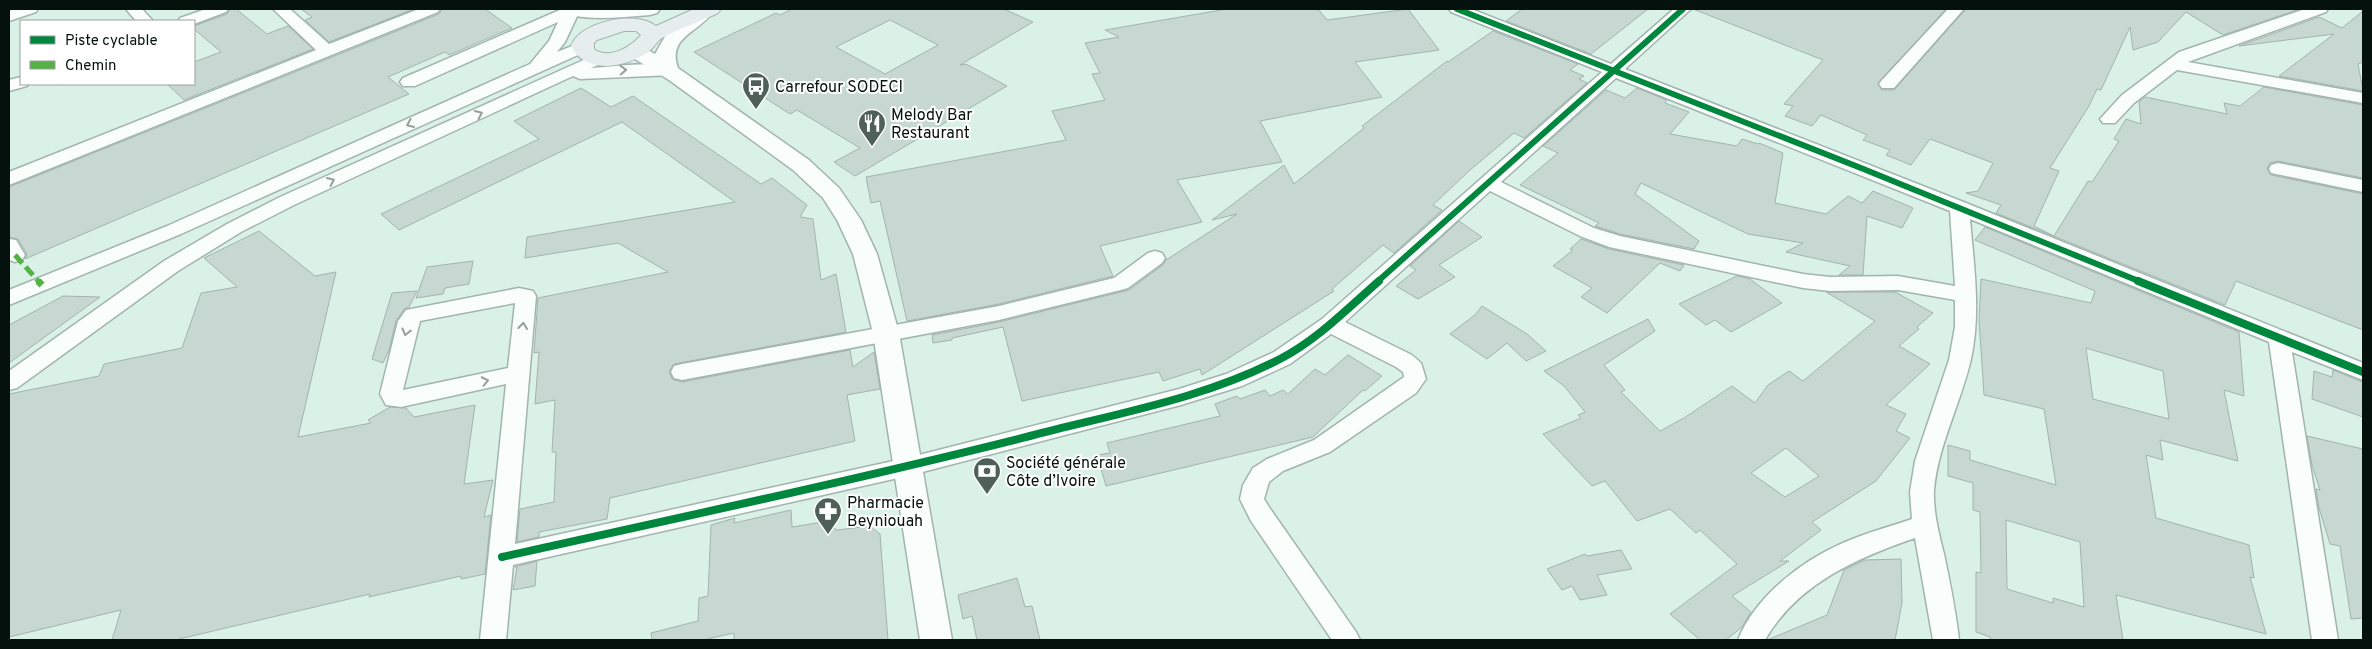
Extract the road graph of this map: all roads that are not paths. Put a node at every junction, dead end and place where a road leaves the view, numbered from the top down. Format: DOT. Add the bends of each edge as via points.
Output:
graph roads {
  1 [pos="30,9"];
  2 [pos="134,9"];
  3 [pos="220,9"];
  4 [pos="281,9"];
  5 [pos="432,9"];
  6 [pos="650,9"];
  7 [pos="668,9"];
  8 [pos="1457,9"];
  9 [pos="1683,9"];
  10 [pos="1956,9"];
  11 [pos="2320,9"];
  12 [pos="571,10"];
  13 [pos="706,11"];
  14 [pos="9,16"];
  15 [pos="144,20"];
  16 [pos="189,20"];
  17 [pos="634,24"];
  18 [pos="601,29"];
  19 [pos="652,35"];
  20 [pos="326,50"];
  21 [pos="637,52"];
  22 [pos="591,53"];
  23 [pos="2172,64"];
  24 [pos="535,69"];
  25 [pos="1613,70"];
  26 [pos="669,71"];
  27 [pos="557,78"];
  28 [pos="409,82"];
  29 [pos="1888,84"];
  30 [pos="2363,98"];
  31 [pos="2109,119"];
  32 [pos="2278,169"];
  33 [pos="9,179"];
  34 [pos="1489,183"];
  35 [pos="2363,186"];
  36 [pos="272,187"];
  37 [pos="286,201"];
  38 [pos="1959,207"];
  39 [pos="1155,258"];
  40 [pos="1966,295"];
  41 [pos="9,298"];
  42 [pos="1330,324"];
  43 [pos="886,333"];
  44 [pos="2279,336"];
  45 [pos="682,372"];
  46 [pos="2363,372"];
  47 [pos="518,374"];
  48 [pos="9,382"];
  49 [pos="907,467"];
  50 [pos="1925,525"];
  51 [pos="502,557"];
  52 [pos="493,640"];
  53 [pos="936,640"];
  54 [pos="1347,640"];
  55 [pos="1751,640"];
  56 [pos="1946,640"];
  57 [pos="2325,640"];
  1 -- 14 [label="street"];
  2 -- 15 [label="street"];
  3 -- 16 [label="street"];
  4 -- 20 [label="street"];
  5 -- 20 [label="street"];
  6 -- 12 [label="street"];
  7 -- 17 [label="main road"];
  8 -- 25 [label="street"];
  9 -- 25 [label="street"];
  10 -- 29 [label="street"];
  11 -- 23 [label="street" via="2184,56"];
  12 -- 18 [label="street"];
  12 -- 24 [label="street" via="558,42"];
  12 -- 28 [label="street"];
  13 -- 19 [label="main road"];
  13 -- 26 [label="street" via="668,45 665,56"];
  17 -- 18 [label="main road"];
  17 -- 19 [label="main road" via="650,30"];
  18 -- 22 [label="main road" via="585,41"];
  19 -- 21 [label="main road" via="648,44"];
  20 -- 33 [label="street"];
  21 -- 22 [label="main road" via="625,56"];
  21 -- 26 [label="street"];
  22 -- 24 [label="street"];
  22 -- 27 [label="street"];
  23 -- 30 [label="street"];
  23 -- 31 [label="street" via="2128,99"];
  24 -- 36 [label="street, one-way"];
  25 -- 34 [label="street"];
  25 -- 38 [label="street"];
  27 -- 26 [label="street, one-way" via="598,71"];
  26 -- 43 [label="street" via="801,165 831,193 849,220 865,254"];
  37 -- 27 [label="street, one-way"];
  32 -- 35 [label="street"];
  34 -- 40 [label="street" via="1587,232 1616,242 1803,281 1898,283"];
  34 -- 42 [label="street"];
  36 -- 37 [label="street"];
  36 -- 41 [label="street"];
  37 -- 48 [label="street" via="171,266"];
  38 -- 40 [label="street"];
  38 -- 44 [label="street"];
  39 -- 43 [label="street" via="1121,283 1000,313"];
  40 -- 50 [label="street" via="1966,327 1960,360 1927,461 1922,492"];
  42 -- 49 [label="street" via="1282,358 1234,380 1181,397"];
  42 -- 54 [label="street" via="1404,362 1413,370 1415,379 1322,446 1261,475 1252,499"];
  43 -- 45 [label="street"];
  43 -- 49 [label="street"];
  44 -- 46 [label="street"];
  44 -- 57 [label="street"];
  47 -- 47 [label="street, one-way" via="526,300 526,296 519,295 413,315 391,394 394,399 401,399"];
  47 -- 51 [label="street"];
  49 -- 51 [label="street"];
  49 -- 53 [label="street"];
  50 -- 55 [label="street" via="1843,555 1801,581 1773,608"];
  50 -- 56 [label="street"];
  51 -- 52 [label="street"];
}
